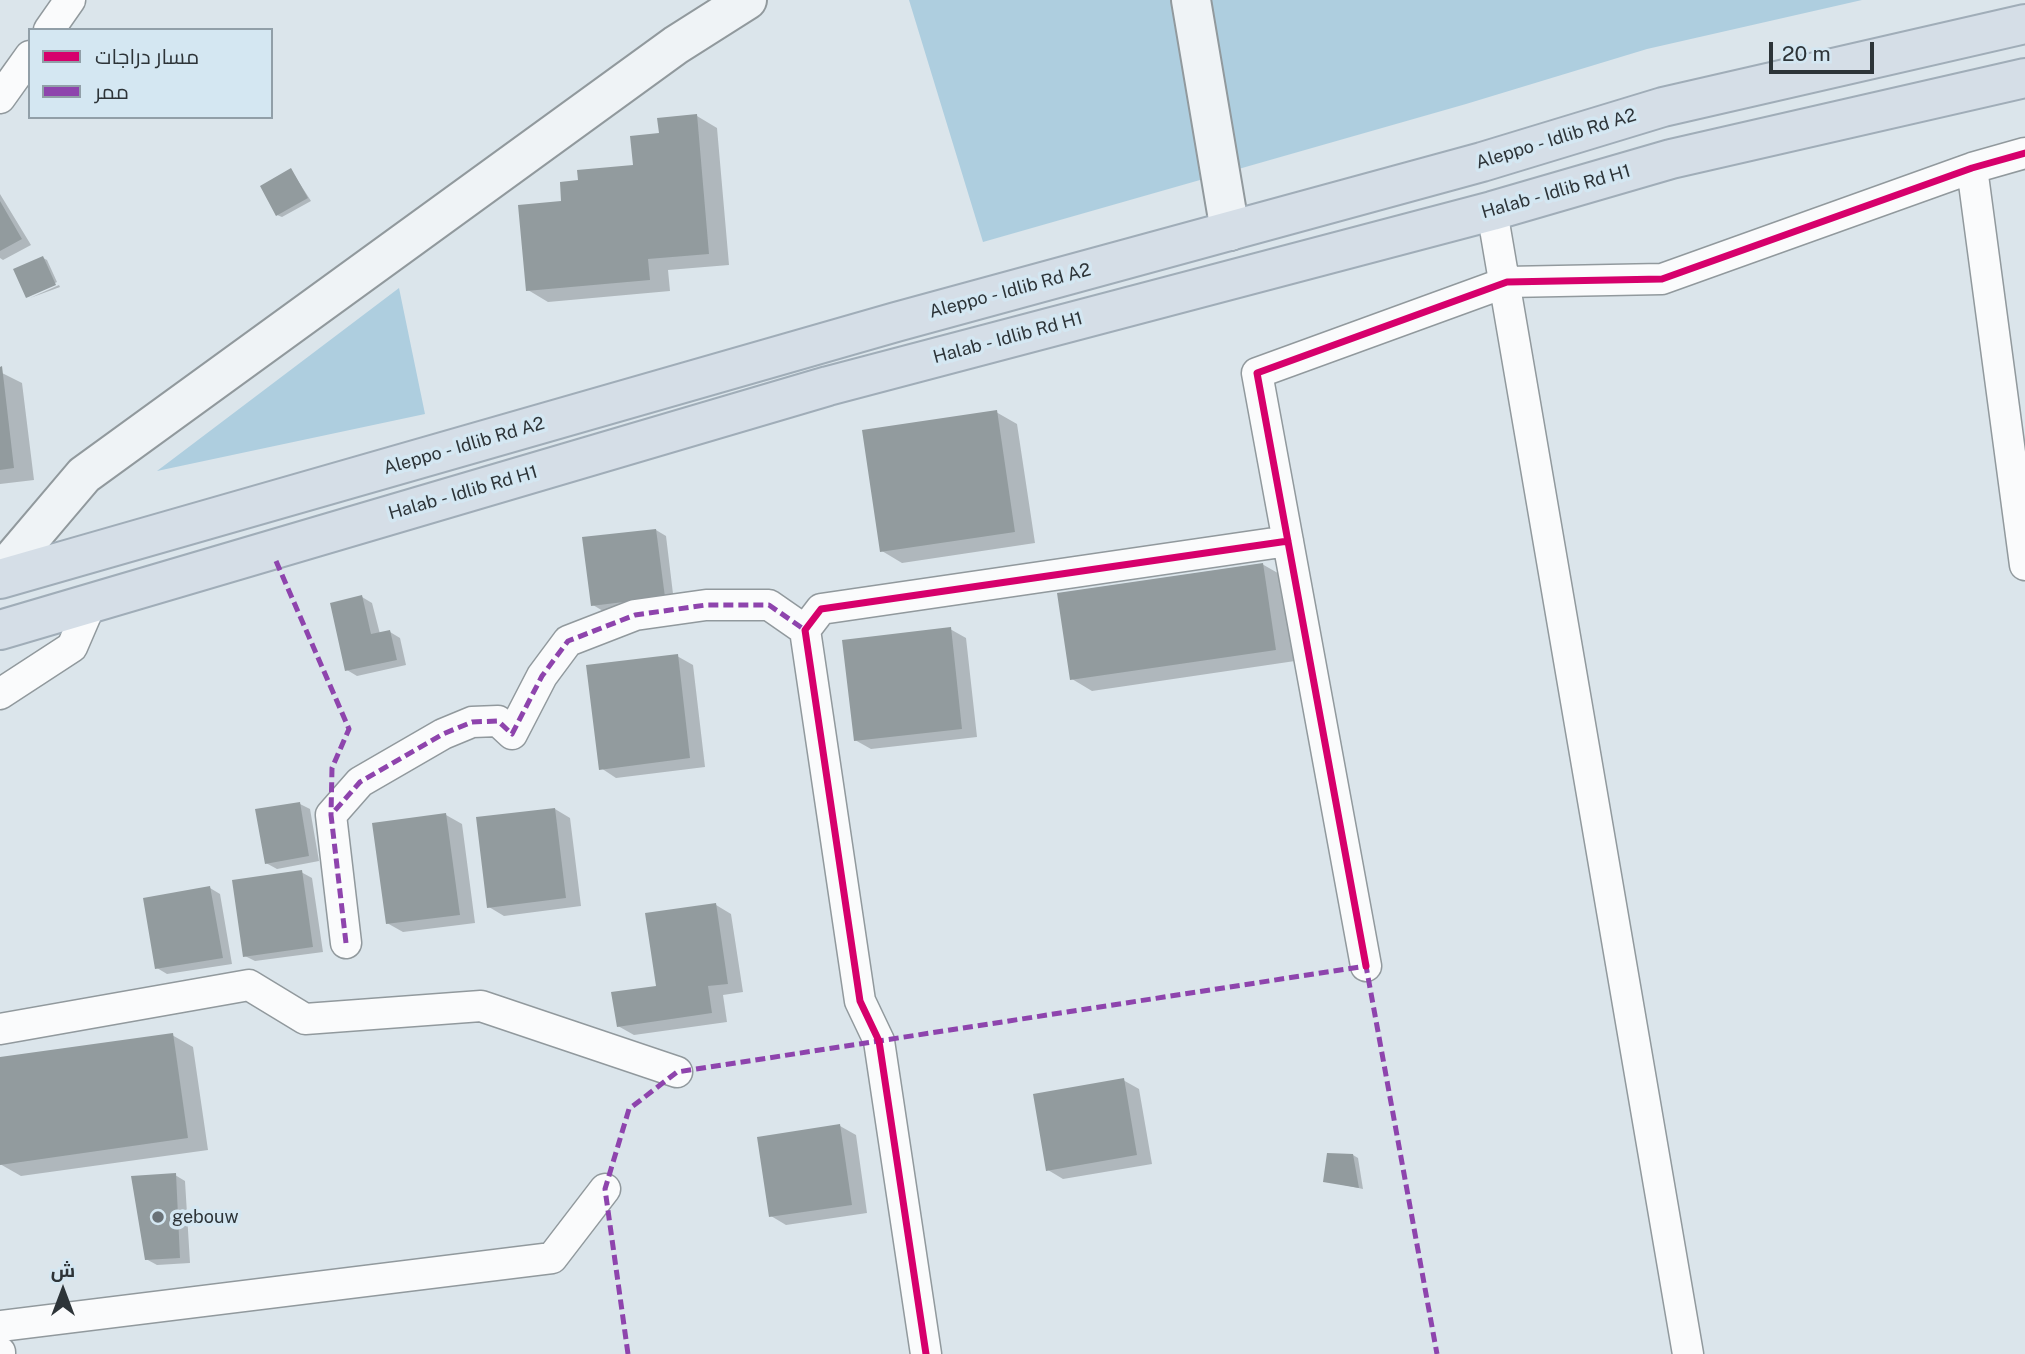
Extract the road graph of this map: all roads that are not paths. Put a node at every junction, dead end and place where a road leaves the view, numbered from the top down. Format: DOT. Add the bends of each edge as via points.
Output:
graph roads {
  1 [pos="70,0"];
  2 [pos="747,0"];
  3 [pos="1191,0"];
  4 [pos="2025,24"];
  5 [pos="49,28"];
  6 [pos="28,59"];
  7 [pos="2025,78"];
  8 [pos="0,98"];
  9 [pos="2025,153"];
  10 [pos="1972,168"];
  11 [pos="1492,211"];
  12 [pos="1230,231"];
  13 [pos="1507,282"];
  14 [pos="1288,541"];
  15 [pos="2025,565"];
  16 [pos="0,577"];
  17 [pos="91,603"];
  18 [pos="0,630"];
  19 [pos="805,630"];
  20 [pos="0,694"];
  21 [pos="346,943"];
  22 [pos="1366,966"];
  23 [pos="0,1029"];
  24 [pos="677,1072"];
  25 [pos="605,1189"];
  26 [pos="0,1326"];
  27 [pos="926,1354"];
  28 [pos="1689,1354"];
  1 -- 5 [label="street"];
  2 -- 16 [label="street" via="676,45 84,475"];
  3 -- 12 [label="street"];
  4 -- 12 [label="highway, Aleppo - Idlib Rd A2" via="1663,107"];
  6 -- 8 [label="street"];
  7 -- 11 [label="highway, Halab - Idlib Rd H1" via="1671,159"];
  9 -- 10 [label="street"];
  10 -- 13 [label="street" via="1662,279"];
  10 -- 15 [label="street"];
  11 -- 13 [label="street"];
  11 -- 17 [label="highway, Halab - Idlib Rd H1" via="828,386"];
  12 -- 16 [label="highway, Aleppo - Idlib Rd A2"];
  13 -- 14 [label="street" via="1258,373"];
  13 -- 28 [label="street"];
  14 -- 19 [label="street" via="821,609"];
  14 -- 22 [label="street"];
  17 -- 18 [label="highway, Halab - Idlib Rd H1"];
  17 -- 20 [label="street" via="72,647"];
  19 -- 21 [label="street" via="769,605 706,605 635,615 568,641 542,676 512,734 498,721 472,722 360,782 331,815"];
  19 -- 27 [label="street" via="860,1001 879,1041"];
  23 -- 24 [label="street" via="249,985 305,1019 481,1006"];
  25 -- 26 [label="street" via="552,1258"];
}
